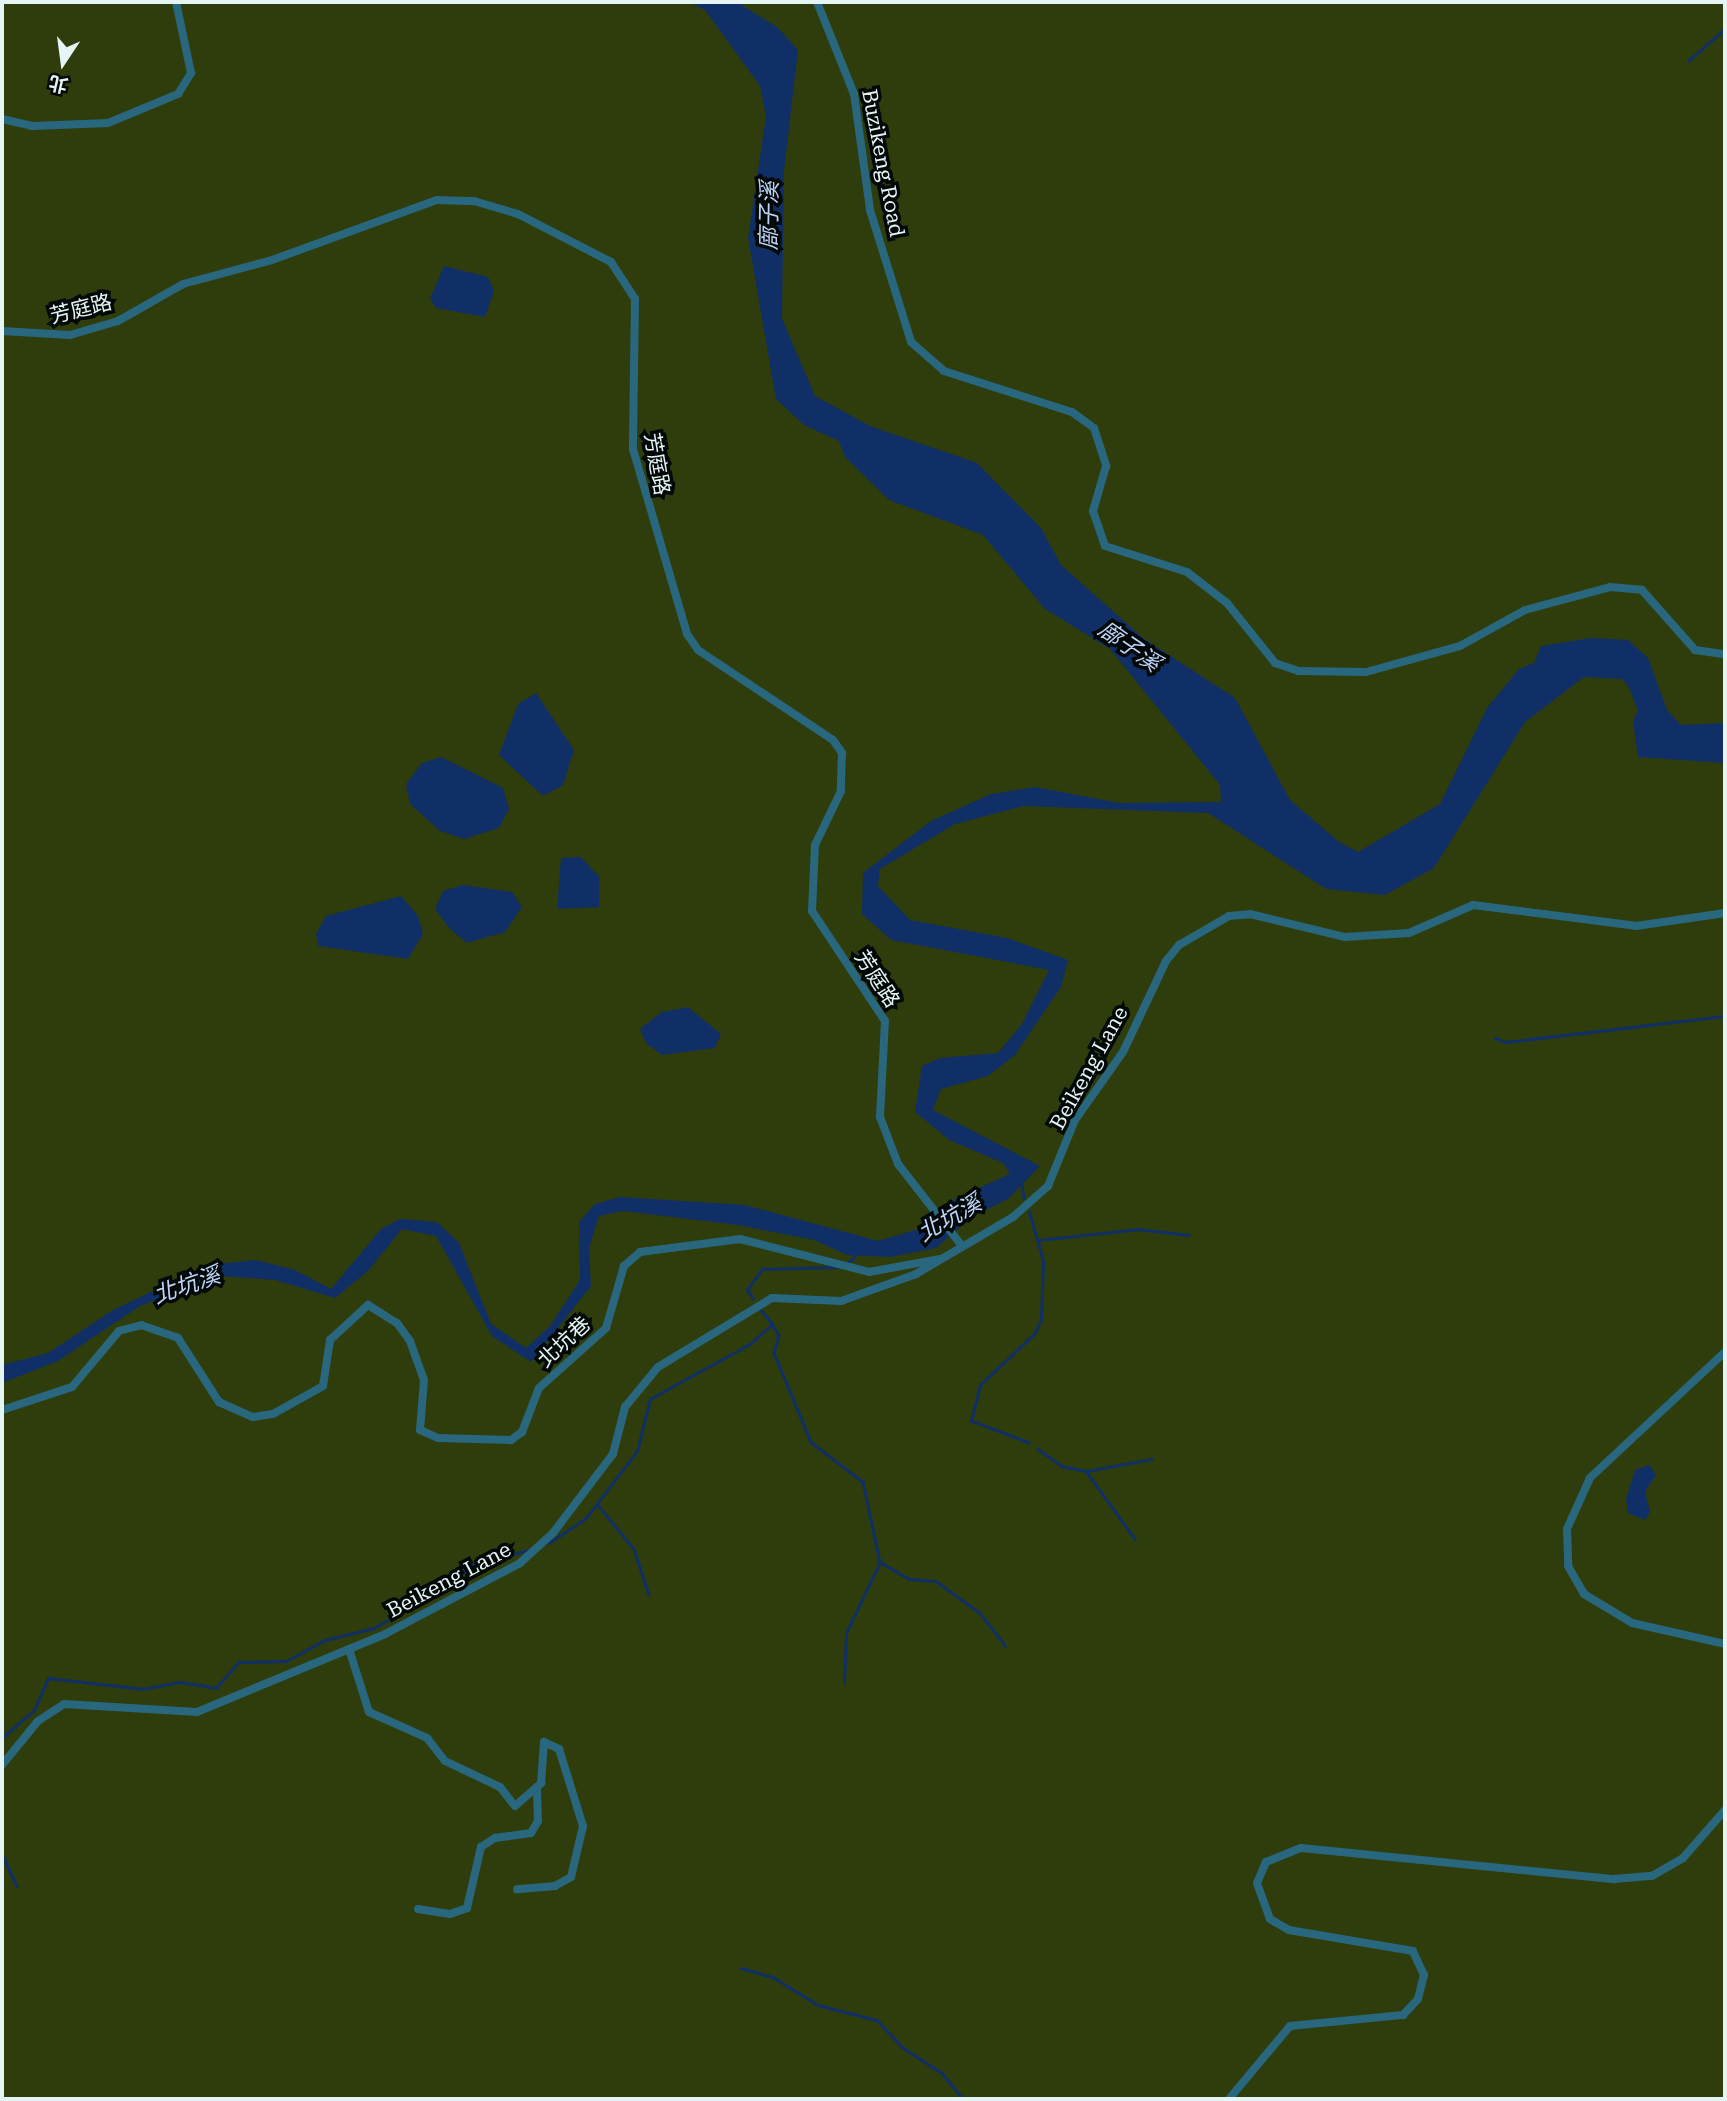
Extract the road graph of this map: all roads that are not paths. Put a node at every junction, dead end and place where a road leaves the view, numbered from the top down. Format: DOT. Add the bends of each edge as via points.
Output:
graph roads {
  1 [pos="176,2"];
  2 [pos="817,2"];
  3 [pos="2,118"];
  4 [pos="2,331"];
  5 [pos="1725,654"];
  6 [pos="1725,913"];
  7 [pos="961,1246"];
  8 [pos="939,1259"];
  9 [pos="1725,1352"];
  10 [pos="2,1410"];
  11 [pos="1725,1644"];
  12 [pos="349,1649"];
  13 [pos="2,1765"];
  14 [pos="537,1787"];
  15 [pos="1725,1810"];
  16 [pos="517,1889"];
  17 [pos="418,1909"];
  18 [pos="1229,2099"];
  1 -- 3 [label="street" via="191,73 178,94 108,122 32,126"];
  2 -- 5 [label="street, Buzikeng Road" via="854,94 870,210 911,342 944,371 1072,412 1094,428 1106,466 1093,511 1105,546 1187,572 1227,603 1275,663 1298,671 1366,672 1460,646 1525,610 1610,587 1642,590 1695,650"];
  4 -- 7 [label="street, 芳庭路" via="70,335 118,321 184,284 272,260 437,200 474,201 518,214 611,262 635,299 633,449 687,635 698,649 832,740 842,753 841,791 815,845 813,911 885,1021 880,1117 898,1164"];
  6 -- 7 [label="street, Beikeng Lane" via="1636,926 1473,905 1409,933 1345,937 1251,914 1229,916 1179,945 1166,961 1123,1052 1075,1120 1048,1186 1013,1217"];
  7 -- 8 [label="street, Beikeng Lane"];
  8 -- 10 [label="street, 北坑巷" via="869,1272 740,1239 640,1252 624,1266 606,1328 539,1388 522,1432 510,1440 438,1438 420,1430 424,1380 410,1341 397,1323 368,1305 330,1340 323,1386 273,1414 253,1417 219,1402 178,1338 141,1325 119,1331 72,1387"];
  8 -- 12 [label="street, Beikeng Lane" via="881,1289 841,1301 772,1298 658,1367 625,1407 613,1454 545,1541 520,1563"];
  9 -- 11 [label="street" via="1595,1471 1567,1529 1567,1566 1584,1594 1632,1623"];
  12 -- 13 [label="street, Beikeng Lane" via="197,1712 64,1704 38,1721"];
  12 -- 14 [label="street" via="369,1713 427,1738 445,1761 500,1787 515,1806"];
  14 -- 16 [label="street" via="544,1742 568,1763 583,1826 571,1877 555,1886"];
  14 -- 17 [label="street" via="538,1821 531,1833 495,1838 481,1847 467,1908 450,1914"];
  15 -- 18 [label="street" via="1682,1858 1652,1876 1614,1879 1301,1848 1266,1862 1257,1883 1270,1919 1289,1930 1413,1951 1424,1975 1418,1999 1403,2015 1290,2026"];
}
